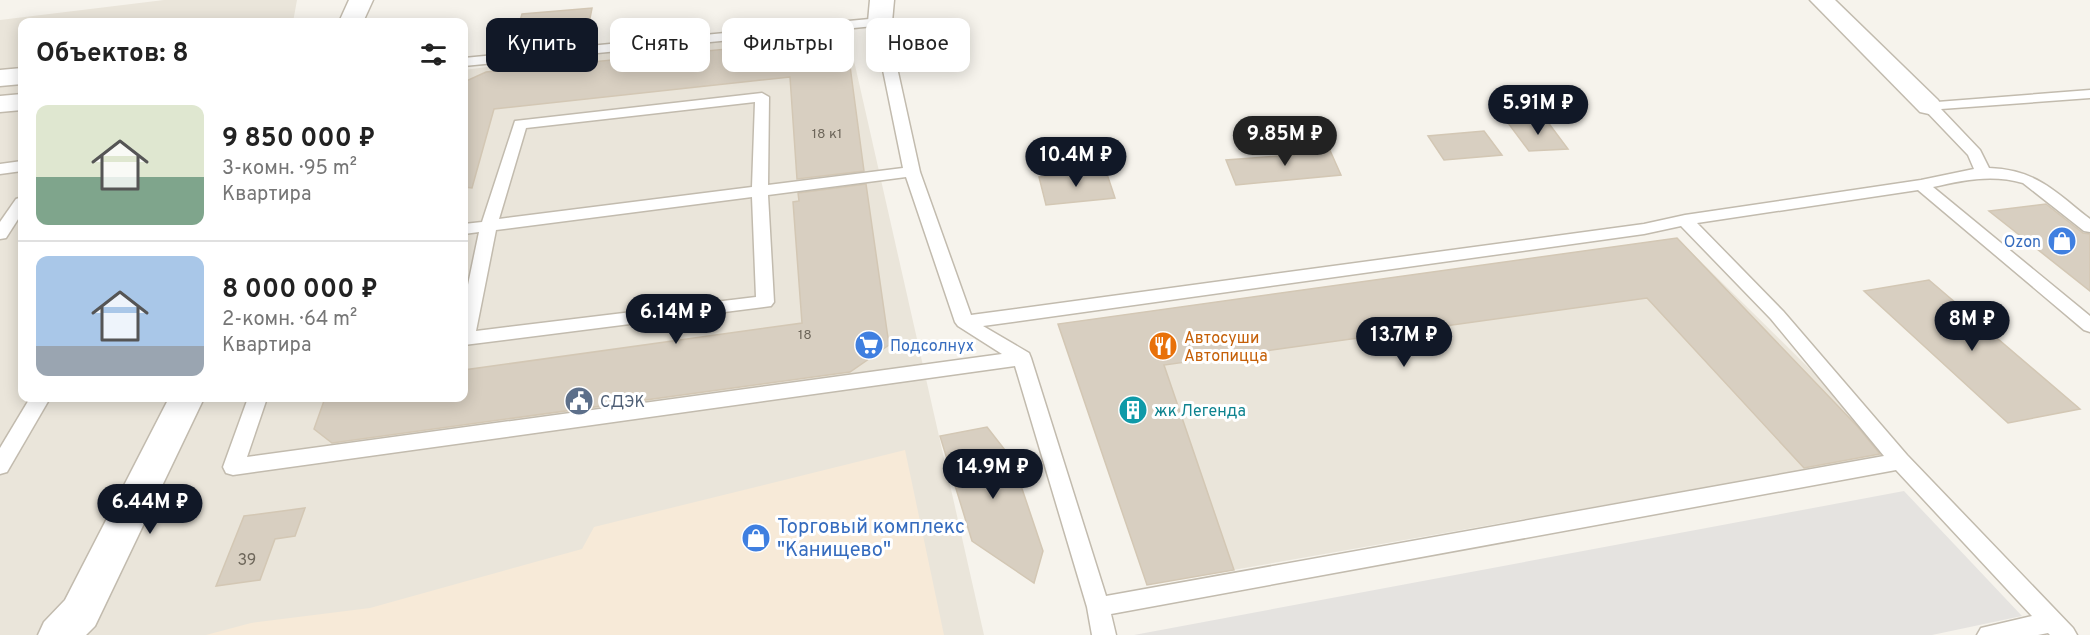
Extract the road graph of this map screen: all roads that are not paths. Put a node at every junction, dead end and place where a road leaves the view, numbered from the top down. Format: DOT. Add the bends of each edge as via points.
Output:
graph roads {
  1 [pos="361,0"];
  2 [pos="1822,0"];
  3 [pos="881,11"];
  4 [pos="353,18"];
  5 [pos="468,62"];
  6 [pos="18,76"];
  7 [pos="0,78"];
  8 [pos="2087,97"];
  9 [pos="18,102"];
  10 [pos="0,104"];
  11 [pos="1929,106"];
  12 [pos="18,167"];
  13 [pos="0,169"];
  14 [pos="912,172"];
  15 [pos="1983,172"];
  16 [pos="1921,185"];
  17 [pos="760,192"];
  18 [pos="18,208"];
  19 [pos="1685,220"];
  20 [pos="489,226"];
  21 [pos="2090,227"];
  22 [pos="468,229"];
  23 [pos="0,234"];
  24 [pos="964,321"];
  25 [pos="468,325"];
  26 [pos="2090,326"];
  27 [pos="468,339"];
  28 [pos="1022,358"];
  29 [pos="38,402"];
  30 [pos="184,402"];
  31 [pos="256,402"];
  32 [pos="1900,461"];
  33 [pos="0,466"];
  34 [pos="1098,607"];
  35 [pos="2058,628"];
  36 [pos="59,635"];
  37 [pos="1104,635"];
  38 [pos="1989,635"];
  1 -- 4 [label="street"];
  2 -- 11 [label="street"];
  3 -- 5 [label="lane"];
  3 -- 14 [label="lane"];
  6 -- 7 [label="street"];
  8 -- 11 [label="lane"];
  9 -- 10 [label="street"];
  11 -- 15 [label="lane" via="1975,153"];
  12 -- 13 [label="lane"];
  14 -- 17 [label="lane"];
  14 -- 24 [label="lane"];
  15 -- 16 [label="lane"];
  15 -- 21 [label="lane" via="2029,180"];
  16 -- 19 [label="lane"];
  16 -- 26 [label="lane"];
  17 -- 20 [label="lane"];
  17 -- 20 [label="lane" via="762,97 520,124"];
  17 -- 27 [label="lane" via="765,302"];
  18 -- 23 [label="lane"];
  19 -- 24 [label="lane" via="1644,230"];
  19 -- 32 [label="lane" via="1777,315"];
  20 -- 22 [label="lane"];
  20 -- 25 [label="lane"];
  24 -- 28 [label="lane"];
  28 -- 31 [label="lane" via="233,467"];
  28 -- 34 [label="lane"];
  29 -- 33 [label="lane"];
  30 -- 36 [label="street" via="80,613"];
  32 -- 34 [label="lane"];
  32 -- 35 [label="lane"];
  34 -- 37 [label="lane"];
  35 -- 38 [label="lane"];
}
